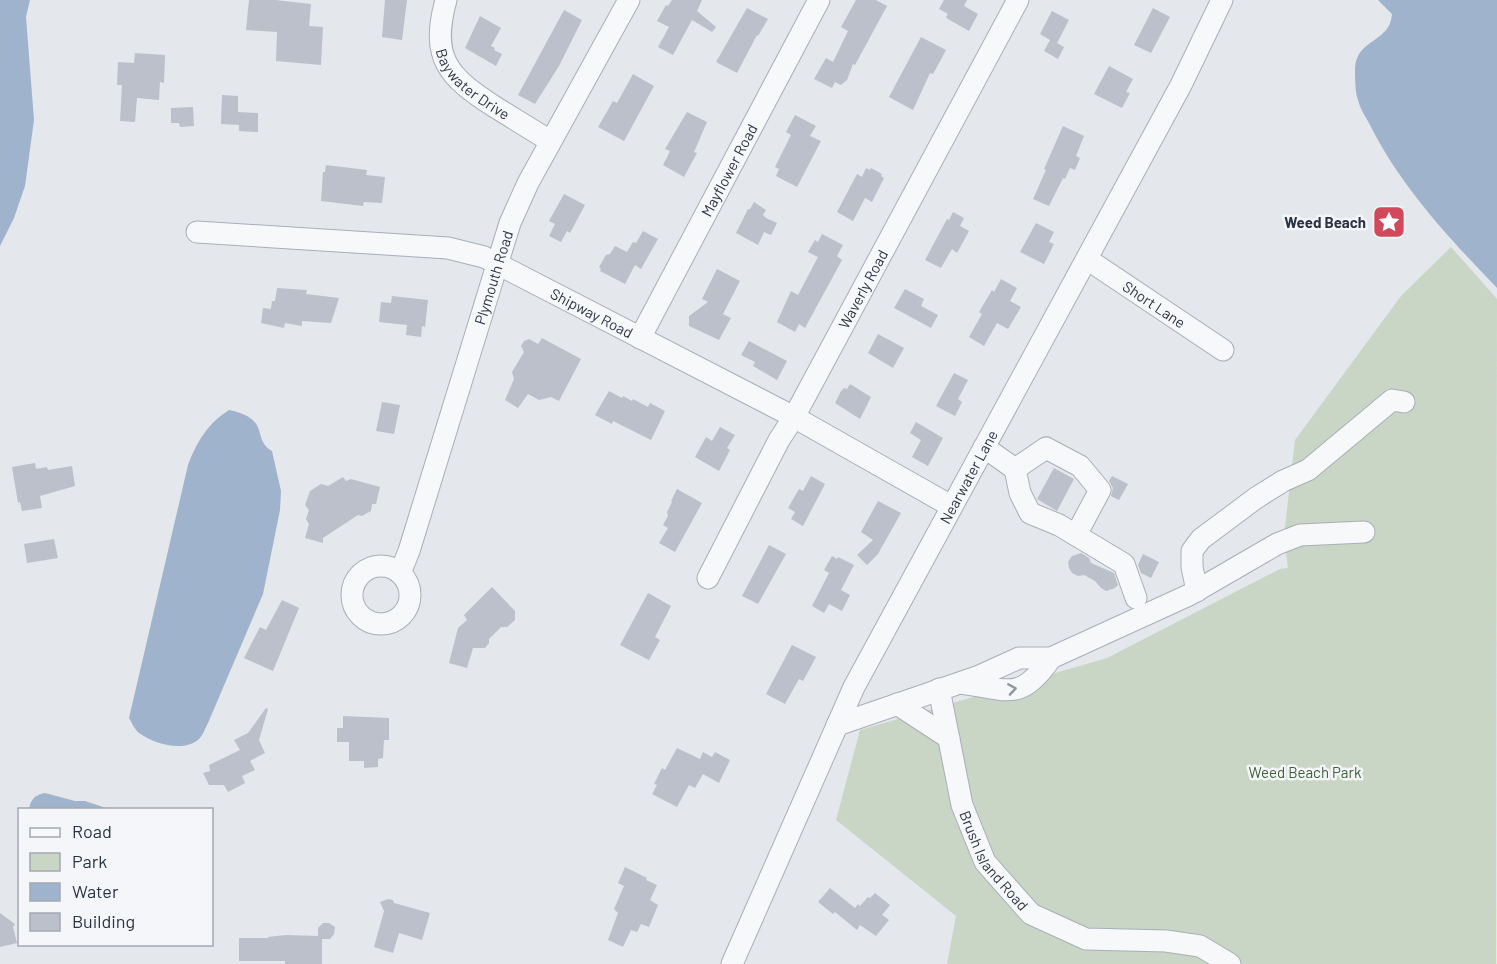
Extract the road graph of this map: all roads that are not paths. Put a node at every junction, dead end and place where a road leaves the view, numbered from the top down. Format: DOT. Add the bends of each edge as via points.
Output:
graph roads {
  1 [pos="446,0"];
  2 [pos="629,0"];
  3 [pos="819,0"];
  4 [pos="1018,0"];
  5 [pos="1222,0"];
  6 [pos="550,141"];
  7 [pos="197,232"];
  8 [pos="1087,259"];
  9 [pos="497,264"];
  10 [pos="640,338"];
  11 [pos="1223,350"];
  12 [pos="1404,402"];
  13 [pos="794,417"];
  14 [pos="984,447"];
  15 [pos="1015,469"];
  16 [pos="951,506"];
  17 [pos="1364,532"];
  18 [pos="1076,535"];
  19 [pos="400,573"];
  20 [pos="708,578"];
  21 [pos="1197,591"];
  22 [pos="1136,598"];
  23 [pos="939,689"];
  24 [pos="897,704"];
  25 [pos="837,725"];
  26 [pos="949,738"];
  27 [pos="732,964"];
  28 [pos="1230,964"];
  1 -- 6 [label="street, Baywater Drive" via="440,35 447,67 469,90"];
  2 -- 6 [label="street, Plymouth Road"];
  3 -- 10 [label="street, Mayflower Road"];
  4 -- 13 [label="street, Waverly Road"];
  5 -- 8 [label="street, Nearwater Lane"];
  6 -- 9 [label="street, Plymouth Road" via="510,223"];
  7 -- 9 [label="street, Shipway Road" via="448,248"];
  8 -- 11 [label="street, Short Lane"];
  8 -- 14 [label="street, Nearwater Lane"];
  9 -- 10 [label="street, Shipway Road"];
  9 -- 19 [label="street, Plymouth Road"];
  10 -- 13 [label="street, Shipway Road"];
  12 -- 21 [label="street" via="1392,400 1308,470 1256,498 1201,539 1192,551"];
  13 -- 16 [label="street, Shipway Road"];
  13 -- 20 [label="street, Waverly Road"];
  14 -- 15 [label="street"];
  14 -- 16 [label="street, Nearwater Lane"];
  15 -- 18 [label="street" via="1020,493 1030,513"];
  15 -- 18 [label="street" via="1046,448 1080,466 1100,490"];
  16 -- 25 [label="street, Nearwater Lane"];
  17 -- 21 [label="street" via="1300,535 1277,544"];
  18 -- 22 [label="street" via="1124,564"];
  21 -- 23 [label="street" via="1051,658 1040,674 1018,689 1006,691 960,683"];
  23 -- 24 [label="street"];
  23 -- 26 [label="street, Brush Island Road"];
  24 -- 25 [label="street"];
  24 -- 26 [label="street"];
  25 -- 27 [label="street, Nearwater Lane"];
  26 -- 28 [label="street, Brush Island Road" via="962,805 985,862 1031,914 1086,939 1200,946"];
}
